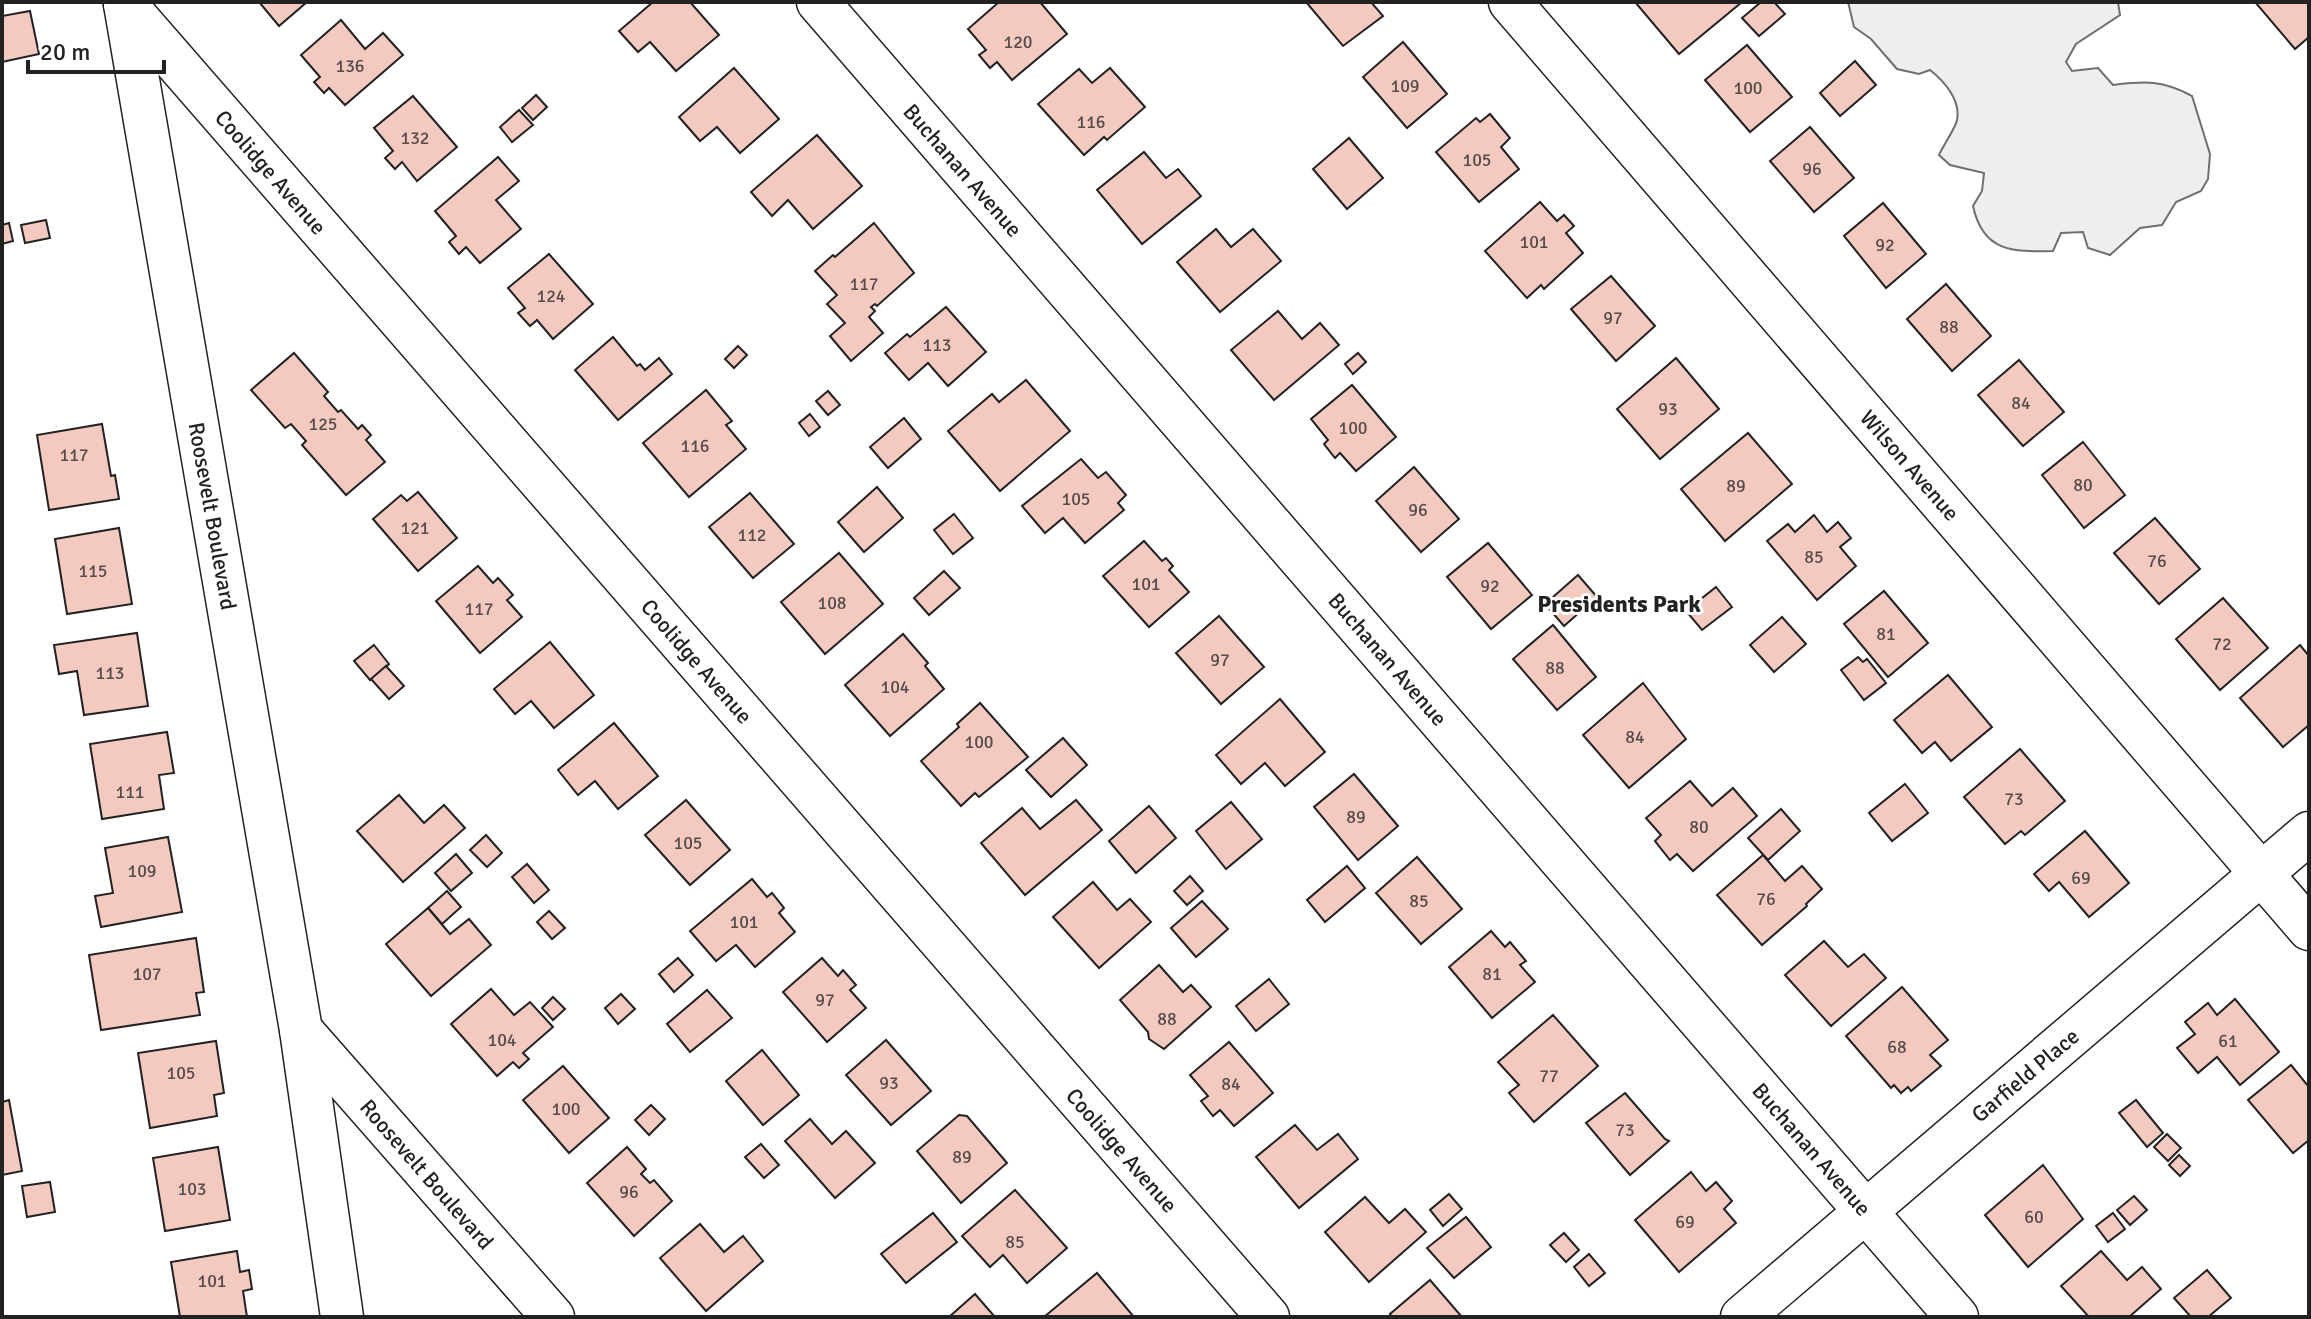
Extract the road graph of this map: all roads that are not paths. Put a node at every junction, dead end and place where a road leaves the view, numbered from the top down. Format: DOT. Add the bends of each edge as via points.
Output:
graph roads {
  1 [pos="818,2"];
  2 [pos="1510,2"];
  3 [pos="125,3"];
  4 [pos="2309,833"];
  5 [pos="2262,874"];
  6 [pos="2309,929"];
  7 [pos="301,1030"];
  8 [pos="1865,1210"];
  9 [pos="342,1317"];
  10 [pos="553,1317"];
  11 [pos="1268,1317"];
  12 [pos="1742,1317"];
  13 [pos="1957,1317"];
  1 -- 8 [label="street, Buchanan Avenue"];
  2 -- 5 [label="street, Wilson Avenue"];
  3 -- 7 [label="street, Roosevelt Boulevard"];
  3 -- 11 [label="street, Coolidge Avenue"];
  4 -- 5 [label="street, Garfield Place"];
  5 -- 6 [label="street, Wilson Avenue"];
  5 -- 8 [label="street, Garfield Place"];
  7 -- 9 [label="street, Roosevelt Boulevard"];
  7 -- 10 [label="street, Roosevelt Boulevard"];
  8 -- 12 [label="street, Garfield Place"];
  8 -- 13 [label="street, Buchanan Avenue"];
}
